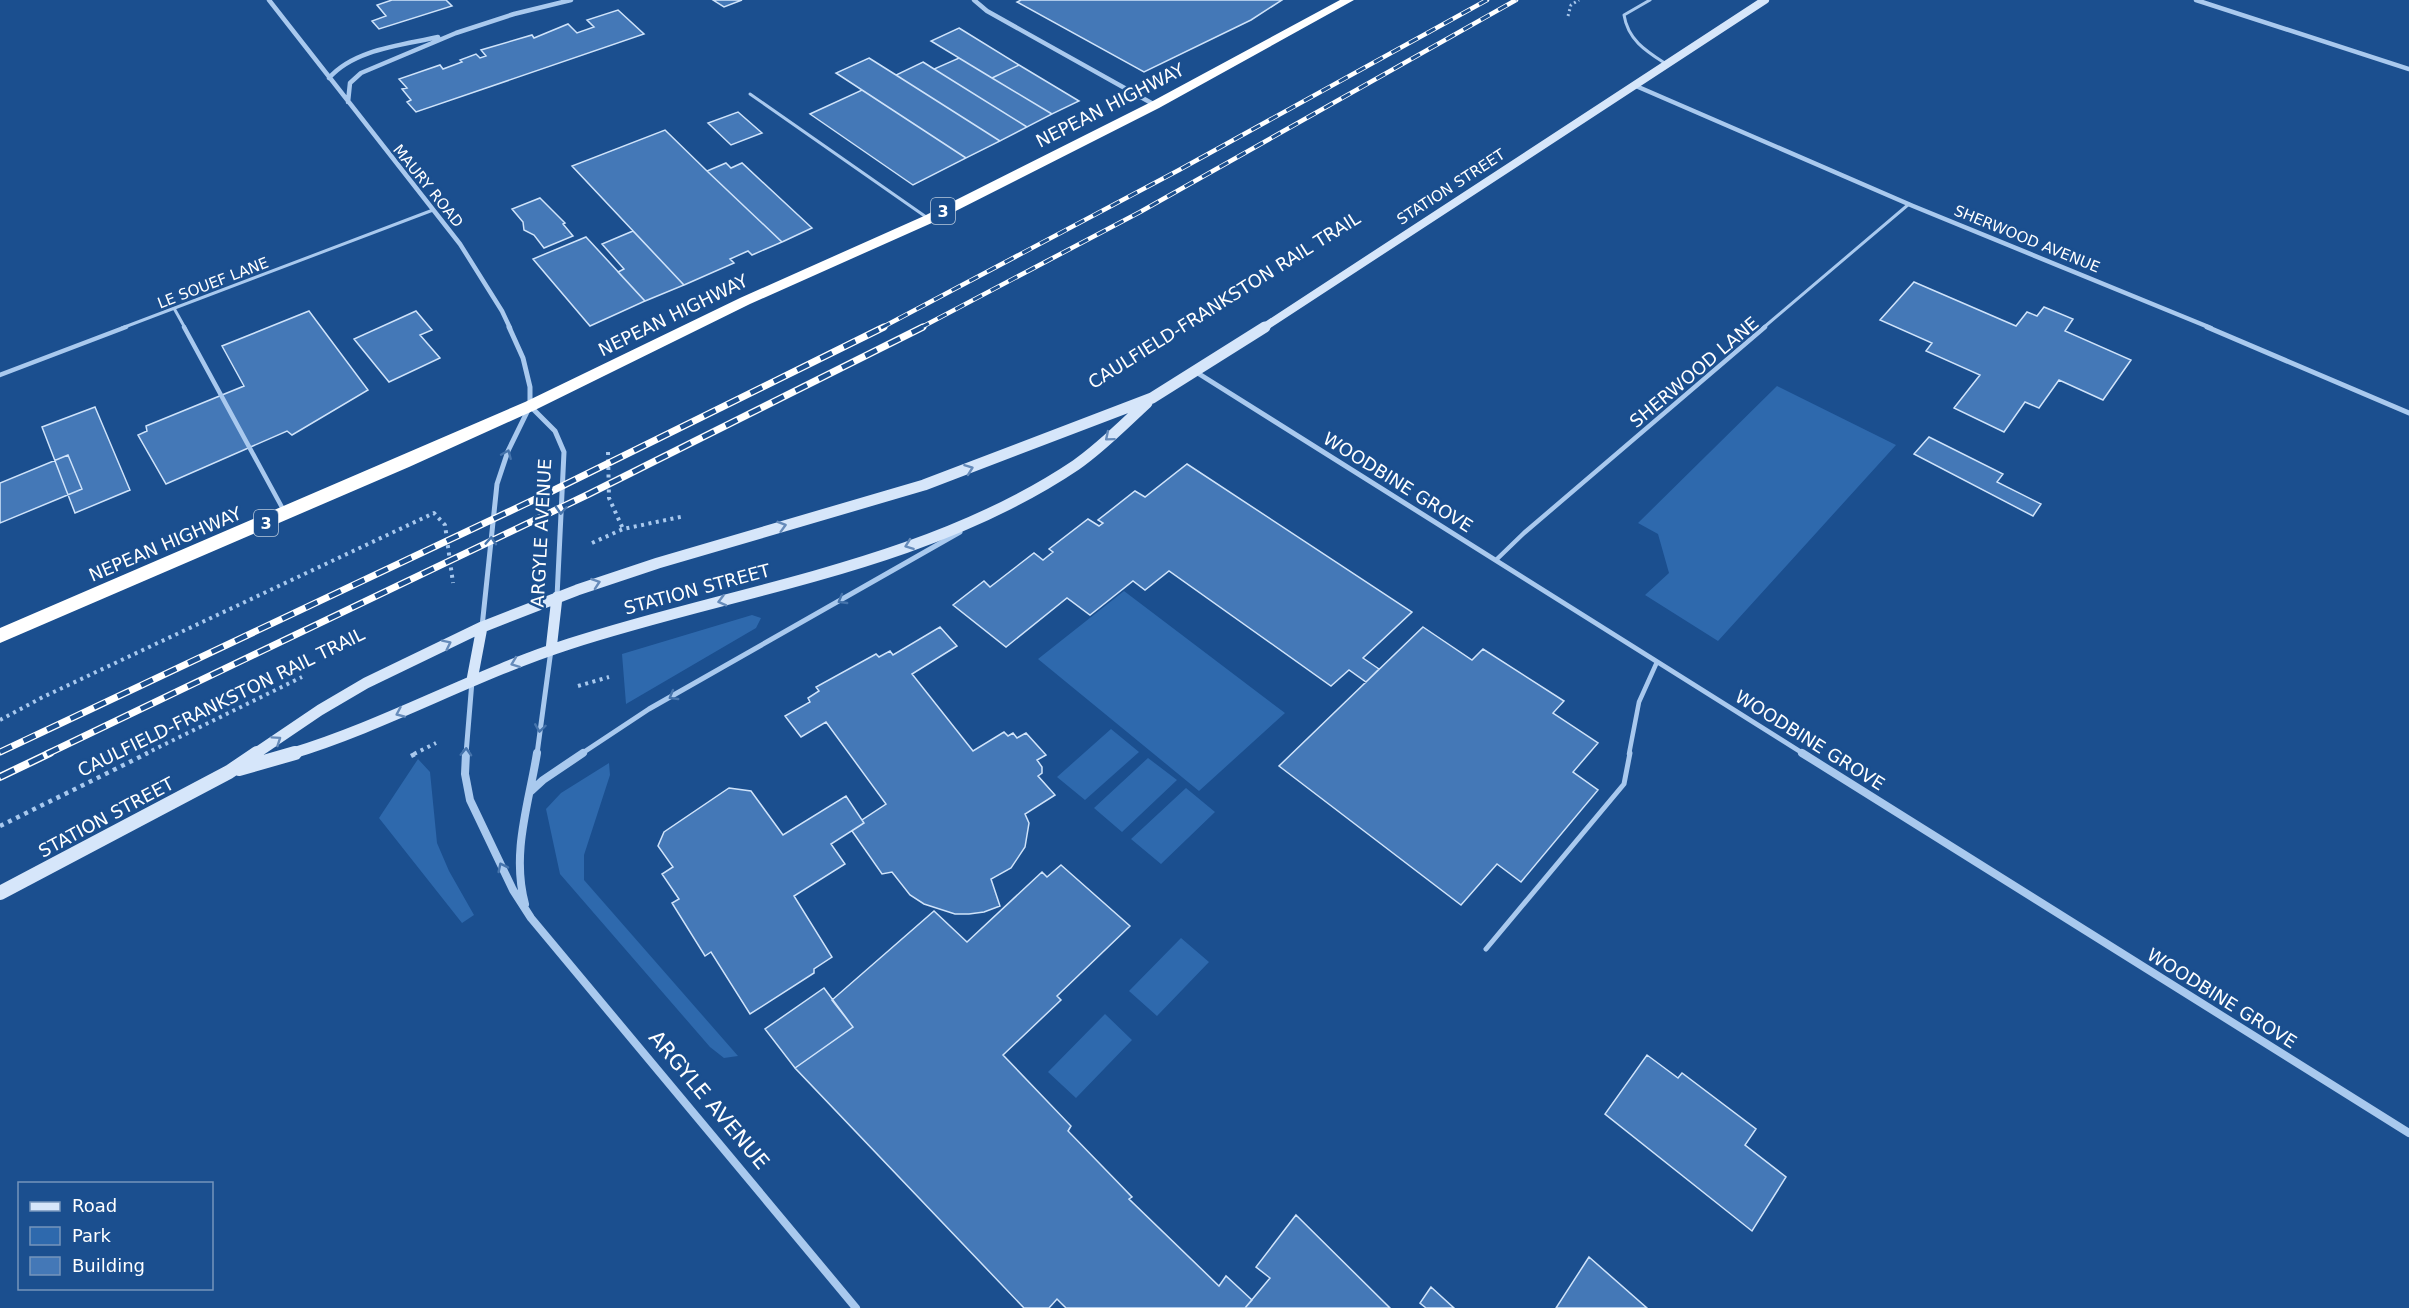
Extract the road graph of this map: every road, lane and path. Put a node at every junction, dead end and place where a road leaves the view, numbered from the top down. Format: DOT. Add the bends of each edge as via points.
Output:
graph roads {
  1 [pos="269,0"];
  2 [pos="571,0"];
  3 [pos="974,0"];
  4 [pos="1348,0"];
  5 [pos="1580,0"];
  6 [pos="1650,0"];
  7 [pos="1765,0"];
  8 [pos="2196,0"];
  9 [pos="1568,16"];
  10 [pos="456,33"];
  11 [pos="1666,64"];
  12 [pos="2409,69"];
  13 [pos="329,78"];
  14 [pos="1636,86"];
  15 [pos="750,94"];
  16 [pos="348,103"];
  17 [pos="1155,105"];
  18 [pos="1909,204"];
  19 [pos="433,210"];
  20 [pos="929,219"];
  21 [pos="175,310"];
  22 [pos="1196,372"];
  23 [pos="0,375"];
  24 [pos="1152,398"];
  25 [pos="530,406"];
  26 [pos="2409,413"];
  27 [pos="608,452"];
  28 [pos="609,498"];
  29 [pos="1002,507"];
  30 [pos="286,514"];
  31 [pos="688,516"];
  32 [pos="1496,560"];
  33 [pos="454,592"];
  34 [pos="556,597"];
  35 [pos="482,627"];
  36 [pos="0,636"];
  37 [pos="551,650"];
  38 [pos="1657,662"];
  39 [pos="306,675"];
  40 [pos="472,680"];
  41 [pos="0,720"];
  42 [pos="229,772"];
  43 [pos="531,791"];
  44 [pos="0,826"];
  45 [pos="0,893"];
  46 [pos="531,918"];
  47 [pos="1486,950"];
  48 [pos="2409,1133"];
  49 [pos="856,1308"];
  1 -- 13 [label="street, MAURY ROAD"];
  2 -- 10 [label="street"];
  3 -- 17 [label="street" via="997,17"];
  4 -- 17 [label="highway, NEPEAN HIGHWAY / 3"];
  5 -- 9 [label="path" via="1571,5"];
  6 -- 11 [label="lane" via="1624,15 1625,26 1640,47"];
  7 -- 11 [label="street, STATION STREET"];
  8 -- 12 [label="street"];
  10 -- 13 [label="street" via="352,60 334,70"];
  10 -- 16 [label="street" via="357,76 349,86"];
  11 -- 14 [label="street, STATION STREET"];
  13 -- 16 [label="street, MAURY ROAD"];
  14 -- 18 [label="street, SHERWOOD AVENUE"];
  14 -- 22 [label="street, STATION STREET"];
  15 -- 20 [label="lane"];
  16 -- 19 [label="street, MAURY ROAD"];
  17 -- 20 [label="highway, NEPEAN HIGHWAY / 3"];
  18 -- 26 [label="street, SHERWOOD AVENUE"];
  18 -- 32 [label="lane, SHERWOOD LANE"];
  19 -- 21 [label="lane, LE SOUEF LANE"];
  19 -- 25 [label="street, MAURY ROAD" via="460,244 502,311 524,358"];
  20 -- 25 [label="highway, NEPEAN HIGHWAY / 3" via="745,300"];
  21 -- 23 [label="lane, LE SOUEF LANE"];
  21 -- 30 [label="lane"];
  22 -- 24 [label="street, STATION STREET"];
  22 -- 32 [label="street, WOODBINE GROVE"];
  24 -- 29 [label="street, STATION STREET, one-way" via="1078,463"];
  34 -- 24 [label="street, STATION STREET, one-way" via="924,485"];
  25 -- 30 [label="highway, NEPEAN HIGHWAY / 3"];
  25 -- 34 [label="street, ARGYLE AVENUE, one-way" via="545,420 564,452"];
  35 -- 25 [label="street, ARGYLE AVENUE, one-way" via="493,505 501,468"];
  27 -- 28 [label="path"];
  28 -- 31 [label="path" via="623,529"];
  29 -- 37 [label="street, STATION STREET, one-way" via="874,557"];
  29 -- 43 [label="street, one-way" via="650,709"];
  30 -- 36 [label="highway, NEPEAN HIGHWAY / 3"];
  32 -- 38 [label="street, WOODBINE GROVE"];
  33 -- 41 [label="path" via="445,525 434,513"];
  34 -- 35 [label="street, STATION STREET"];
  34 -- 37 [label="street, ARGYLE AVENUE"];
  35 -- 40 [label="street, ARGYLE AVENUE"];
  42 -- 35 [label="street, STATION STREET, one-way" via="359,687"];
  37 -- 40 [label="street, STATION STREET, one-way"];
  37 -- 43 [label="street, ARGYLE AVENUE, one-way"];
  38 -- 47 [label="lane" via="1639,702 1624,784"];
  38 -- 48 [label="street, WOODBINE GROVE"];
  39 -- 44 [label="path, CAULFIELD-FRANKSTON RAIL TRAIL"];
  40 -- 42 [label="street, STATION STREET, one-way" via="339,738"];
  46 -- 40 [label="street, ARGYLE AVENUE, one-way" via="513,890 470,800 465,774"];
  42 -- 45 [label="street, STATION STREET"];
  43 -- 46 [label="street, ARGYLE AVENUE" via="518,864 519,884"];
  46 -- 49 [label="street, ARGYLE AVENUE"];
}
